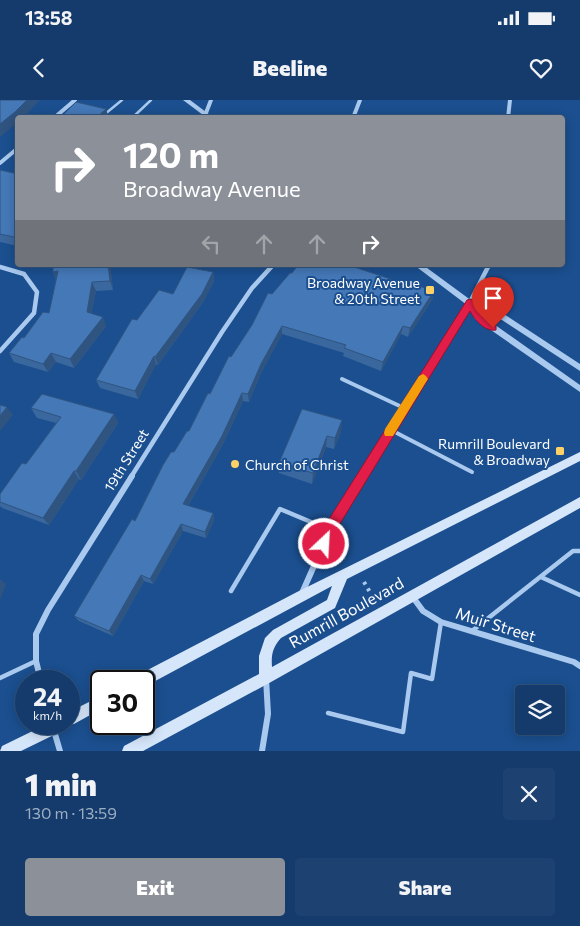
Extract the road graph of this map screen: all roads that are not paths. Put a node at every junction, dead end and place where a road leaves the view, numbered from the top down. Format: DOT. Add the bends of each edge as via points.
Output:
graph roads {
  1 [pos="75,100"];
  2 [pos="122,100"];
  3 [pos="151,100"];
  4 [pos="186,100"];
  5 [pos="211,100"];
  6 [pos="360,100"];
  7 [pos="510,100"];
  8 [pos="69,105"];
  9 [pos="78,107"];
  10 [pos="105,114"];
  11 [pos="57,115"];
  12 [pos="135,115"];
  13 [pos="204,115"];
  14 [pos="354,115"];
  15 [pos="508,115"];
  16 [pos="15,150"];
  17 [pos="0,163"];
  18 [pos="0,267"];
  19 [pos="271,267"];
  20 [pos="421,267"];
  21 [pos="489,267"];
  22 [pos="470,302"];
  23 [pos="0,350"];
  24 [pos="580,368"];
  25 [pos="342,379"];
  26 [pos="580,388"];
  27 [pos="404,408"];
  28 [pos="391,430"];
  29 [pos="580,456"];
  30 [pos="472,472"];
  31 [pos="580,502"];
  32 [pos="330,530"];
  33 [pos="580,551"];
  34 [pos="343,575"];
  35 [pos="541,577"];
  36 [pos="231,591"];
  37 [pos="412,595"];
  38 [pos="580,595"];
  39 [pos="301,596"];
  40 [pos="441,622"];
  41 [pos="472,631"];
  42 [pos="36,661"];
  43 [pos="580,666"];
  44 [pos="38,670"];
  45 [pos="155,673"];
  46 [pos="266,677"];
  47 [pos="0,678"];
  48 [pos="328,713"];
  49 [pos="37,735"];
  50 [pos="57,735"];
  51 [pos="7,751"];
  52 [pos="60,751"];
  53 [pos="129,751"];
  54 [pos="262,751"];
  1 -- 8 [label="street"];
  2 -- 10 [label="lane"];
  3 -- 12 [label="lane"];
  4 -- 13 [label="street"];
  5 -- 13 [label="street"];
  6 -- 14 [label="street"];
  7 -- 15 [label="street"];
  8 -- 9 [label="lane"];
  8 -- 11 [label="street"];
  16 -- 17 [label="street"];
  18 -- 23 [label="street" via="24,274 37,292 34,313"];
  19 -- 42 [label="street, 19th Street" via="252,288 222,332 48,610 36,634"];
  20 -- 22 [label="street"];
  21 -- 22 [label="street"];
  22 -- 24 [label="street" via="484,305"];
  22 -- 26 [label="street" via="478,317"];
  22 -- 27 [label="street"];
  25 -- 27 [label="lane"];
  27 -- 28 [label="street"];
  28 -- 30 [label="lane"];
  28 -- 32 [label="street"];
  29 -- 34 [label="main road"];
  31 -- 37 [label="main road, Rumrill Boulevard"];
  32 -- 36 [label="lane" via="280,509"];
  32 -- 39 [label="street"];
  33 -- 35 [label="lane" via="573,551"];
  34 -- 39 [label="main road"];
  34 -- 46 [label="main road" via="331,604 277,634 269,642 264,656"];
  35 -- 38 [label="lane"];
  35 -- 41 [label="lane"];
  37 -- 40 [label="street, Muir Street" via="423,610"];
  37 -- 46 [label="main road, Rumrill Boulevard"];
  39 -- 45 [label="main road"];
  40 -- 41 [label="street, Muir Street"];
  40 -- 48 [label="lane" via="432,679 411,673 402,732"];
  41 -- 43 [label="street, Muir Street"];
  42 -- 44 [label="street, 19th Street"];
  42 -- 47 [label="lane"];
  46 -- 53 [label="main road, Rumrill Boulevard"];
  46 -- 54 [label="street" via="270,698 269,721"];
  49 -- 51 [label="main road"];
  50 -- 52 [label="street"];
}
